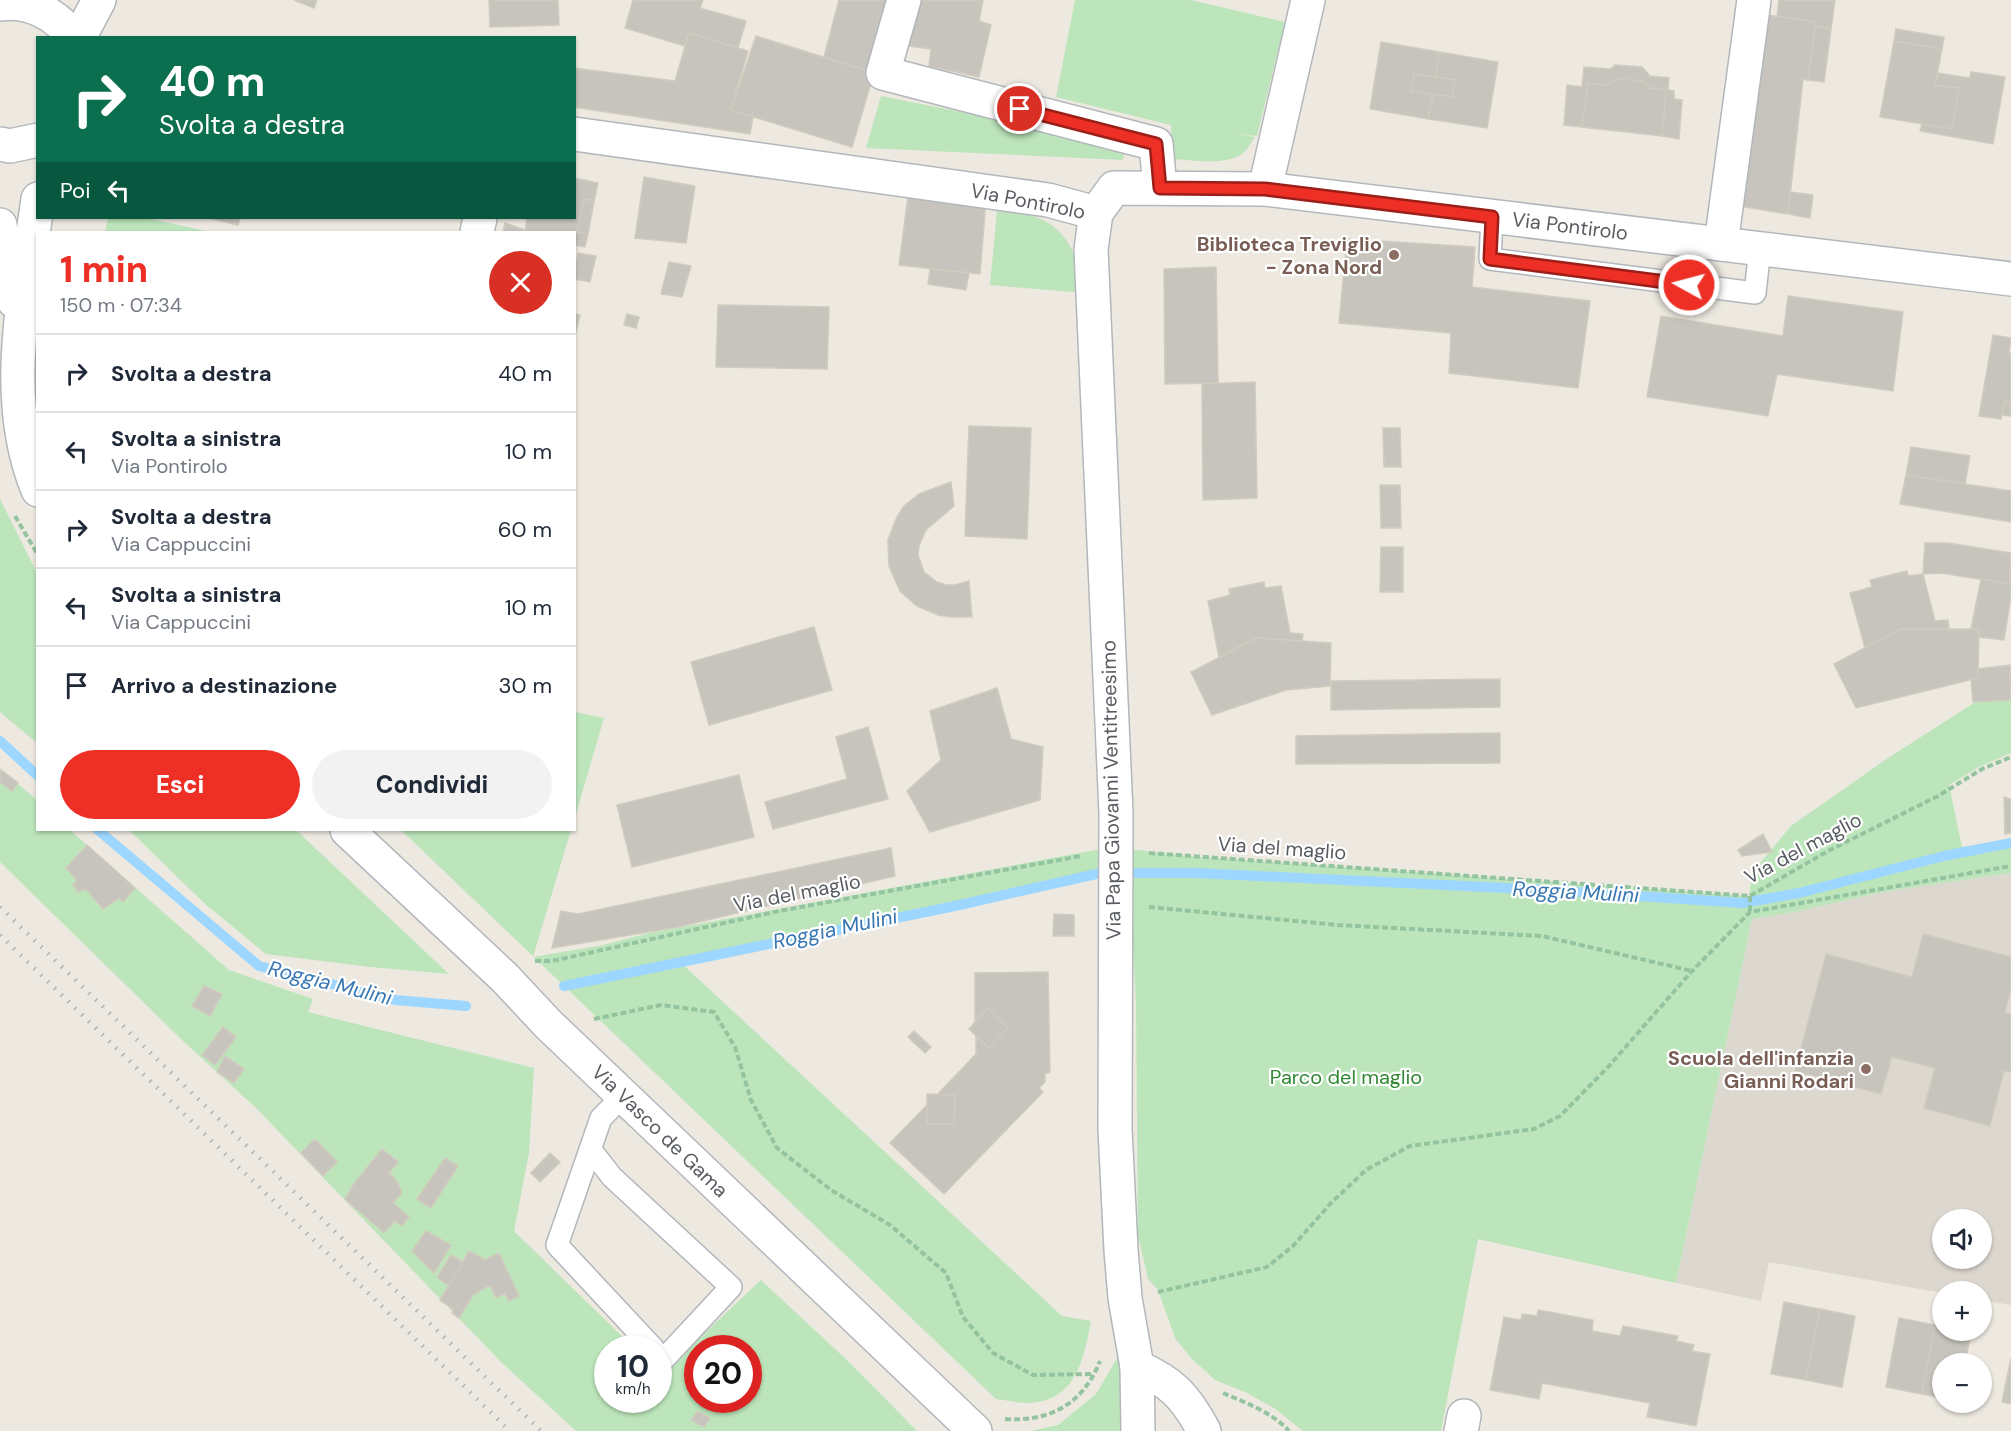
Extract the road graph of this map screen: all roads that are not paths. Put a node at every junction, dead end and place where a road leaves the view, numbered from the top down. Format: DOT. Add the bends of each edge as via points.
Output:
graph roads {
  1 [pos="99,0"];
  2 [pos="904,0"];
  3 [pos="1308,0"];
  4 [pos="1754,0"];
  5 [pos="16,2"];
  6 [pos="72,36"];
  7 [pos="80,36"];
  8 [pos="576,134"];
  9 [pos="36,140"];
  10 [pos="0,144"];
  11 [pos="1160,188"];
  12 [pos="1265,189"];
  13 [pos="36,211"];
  14 [pos="1096,213"];
  15 [pos="1492,217"];
  16 [pos="0,225"];
  17 [pos="1721,244"];
  18 [pos="1760,249"];
  19 [pos="2011,279"];
  20 [pos="18,321"];
  21 [pos="36,486"];
  22 [pos="348,831"];
  23 [pos="623,1096"];
  24 [pos="591,1150"];
  25 [pos="641,1335"];
  26 [pos="672,1350"];
  27 [pos="1137,1367"];
  28 [pos="988,1425"];
  29 [pos="1138,1431"];
  30 [pos="1204,1431"];
  1 -- 7 [label="street"];
  2 -- 11 [label="street" via="883,73 1156,144"];
  3 -- 12 [label="street"];
  4 -- 17 [label="street"];
  5 -- 6 [label="street" via="48,12"];
  8 -- 14 [label="street, Via Pontirolo" via="1048,200"];
  9 -- 10 [label="street"];
  11 -- 12 [label="street, Via Pontirolo"];
  11 -- 14 [label="street, Via Pontirolo" via="1114,188"];
  12 -- 15 [label="street, Via Pontirolo"];
  13 -- 20 [label="street"];
  14 -- 27 [label="street, Via Papa Giovanni Ventitreesimo" via="1091,249 1115,801 1115,1129 1125,1298"];
  15 -- 17 [label="street, Via Pontirolo"];
  15 -- 18 [label="lane" via="1490,259 1755,293"];
  16 -- 20 [label="street"];
  17 -- 18 [label="street, Via Pontirolo"];
  18 -- 19 [label="street, Via Pontirolo"];
  20 -- 21 [label="street" via="14,405 28,470"];
  22 -- 23 [label="street, Via Vasco de Gama" via="505,978"];
  23 -- 24 [label="lane" via="601,1118"];
  23 -- 28 [label="street, Via Vasco de Gama"];
  24 -- 25 [label="lane" via="557,1245"];
  24 -- 26 [label="lane" via="612,1177 731,1287"];
  27 -- 29 [label="street, Via Papa Giovanni Ventitreesimo"];
  27 -- 30 [label="street" via="1160,1377 1190,1406"];
}
